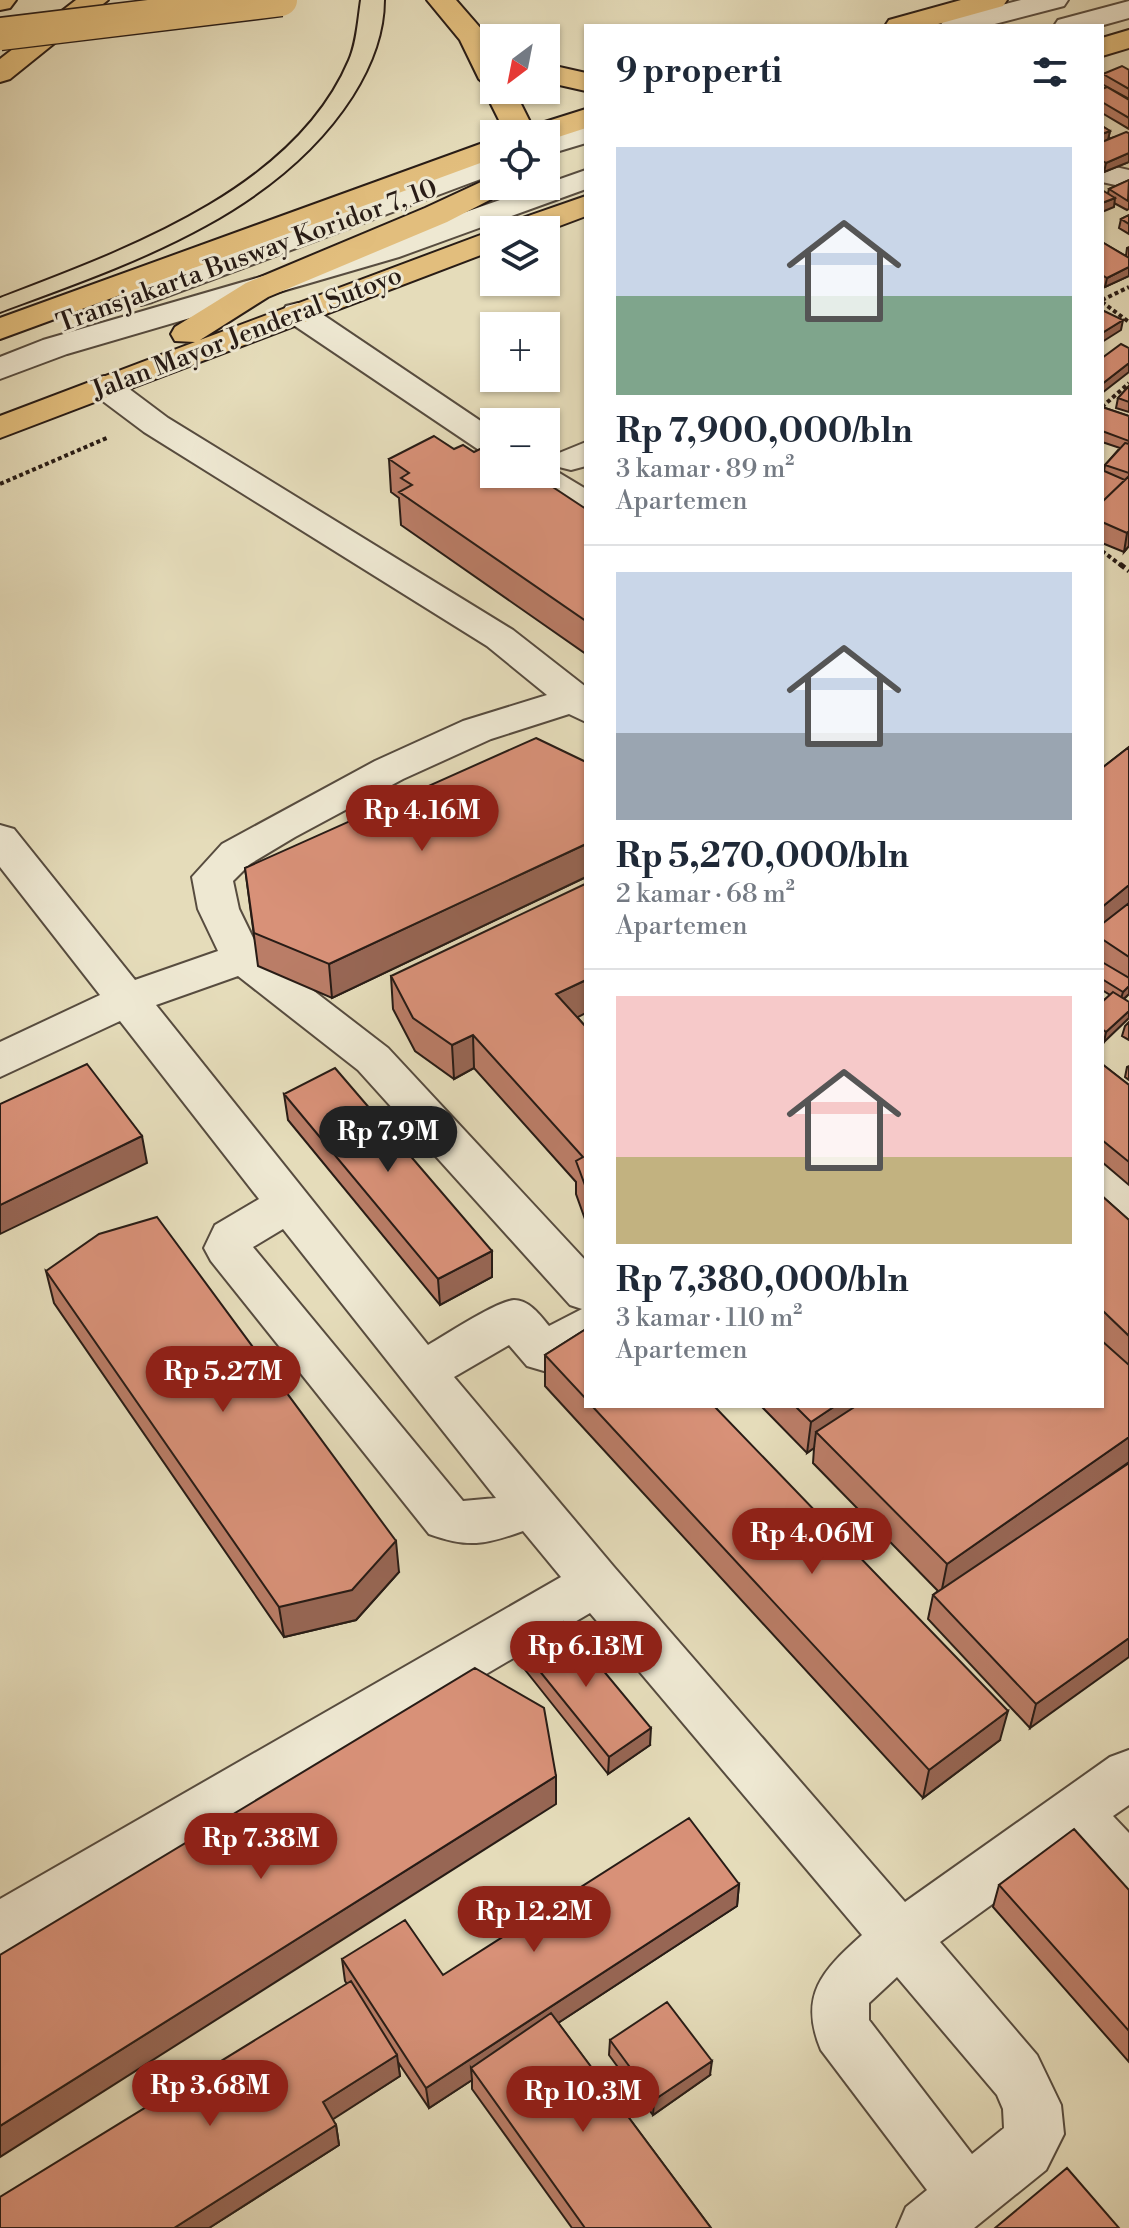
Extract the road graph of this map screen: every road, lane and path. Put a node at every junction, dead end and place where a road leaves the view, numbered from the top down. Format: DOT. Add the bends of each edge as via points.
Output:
graph roads {
  1 [pos="94,0"];
  2 [pos="281,0"];
  3 [pos="441,0"];
  4 [pos="993,0"];
  5 [pos="1054,0"];
  6 [pos="1129,9"];
  7 [pos="906,24"];
  8 [pos="962,24"];
  9 [pos="1075,24"];
  10 [pos="0,34"];
  11 [pos="480,39"];
  12 [pos="0,73"];
  13 [pos="560,76"];
  14 [pos="584,82"];
  15 [pos="480,153"];
  16 [pos="480,169"];
  17 [pos="1104,173"];
  18 [pos="1129,179"];
  19 [pos="584,180"];
  20 [pos="480,192"];
  21 [pos="584,206"];
  22 [pos="557,216"];
  23 [pos="480,244"];
  24 [pos="1129,287"];
  25 [pos="257,290"];
  26 [pos="1104,300"];
  27 [pos="1104,303"];
  28 [pos="311,308"];
  29 [pos="1129,322"];
  30 [pos="0,329"];
  31 [pos="0,348"];
  32 [pos="0,369"];
  33 [pos="1129,383"];
  34 [pos="104,386"];
  35 [pos="1104,405"];
  36 [pos="487,408"];
  37 [pos="148,420"];
  38 [pos="0,428"];
  39 [pos="480,435"];
  40 [pos="0,484"];
  41 [pos="560,488"];
  42 [pos="584,504"];
  43 [pos="1104,552"];
  44 [pos="1129,571"];
  45 [pos="581,704"];
  46 [pos="0,839"];
  47 [pos="243,958"];
  48 [pos="128,999"];
  49 [pos="0,1061"];
  50 [pos="1104,1180"];
  51 [pos="1129,1203"];
  52 [pos="288,1204"];
  53 [pos="584,1290"];
  54 [pos="584,1328"];
  55 [pos="422,1372"];
  56 [pos="534,1506"];
  57 [pos="596,1583"];
  58 [pos="1129,1774"];
  59 [pos="1075,1814"];
  60 [pos="1129,1871"];
  61 [pos="0,1929"];
  62 [pos="900,1938"];
  63 [pos="947,2212"];
  1 -- 12 [label="highway"];
  2 -- 10 [label="highway, bridge"];
  3 -- 11 [label="highway"];
  4 -- 7 [label="highway"];
  5 -- 8 [label="street"];
  6 -- 9 [label="street"];
  13 -- 14 [label="highway"];
  15 -- 30 [label="highway"];
  16 -- 31 [label="street, Transjakarta Busway Koridor 7, 10"];
  17 -- 18 [label="street"];
  19 -- 25 [label="street, Transjakarta Busway Koridor 7, 10"];
  20 -- 25 [label="highway"];
  21 -- 22 [label="highway"];
  23 -- 28 [label="highway, Jalan Mayor Jenderal Sutoyo"];
  24 -- 26 [label="path"];
  25 -- 32 [label="street, Transjakarta Busway Koridor 7, 10" via="82,339"];
  25 -- 34 [label="highway"];
  27 -- 29 [label="path"];
  28 -- 34 [label="highway, Jalan Mayor Jenderal Sutoyo"];
  28 -- 36 [label="street"];
  28 -- 39 [label="street"];
  33 -- 35 [label="path"];
  34 -- 37 [label="street"];
  34 -- 38 [label="highway, Jalan Mayor Jenderal Sutoyo"];
  37 -- 40 [label="path"];
  37 -- 45 [label="street" via="500,638"];
  41 -- 42 [label="street"];
  43 -- 44 [label="path"];
  45 -- 47 [label="street" via="477,730 389,770 236,854 212,877 212,892"];
  46 -- 48 [label="street"];
  47 -- 48 [label="street"];
  47 -- 53 [label="street" via="373,1059"];
  48 -- 49 [label="street"];
  48 -- 52 [label="street"];
  50 -- 51 [label="street"];
  52 -- 55 [label="street"];
  52 -- 56 [label="street" via="231,1238 227,1248 447,1519 479,1524"];
  54 -- 55 [label="street" via="544,1352 514,1319"];
  55 -- 56 [label="street"];
  56 -- 57 [label="street"];
  57 -- 61 [label="street"];
  57 -- 62 [label="street"];
  58 -- 59 [label="street"];
  59 -- 60 [label="street"];
  59 -- 62 [label="street"];
  62 -- 63 [label="street" via="847,1986 839,2008 841,2030"];
  62 -- 63 [label="street" via="1017,2075 1032,2105 1035,2134 1025,2149"];
}
